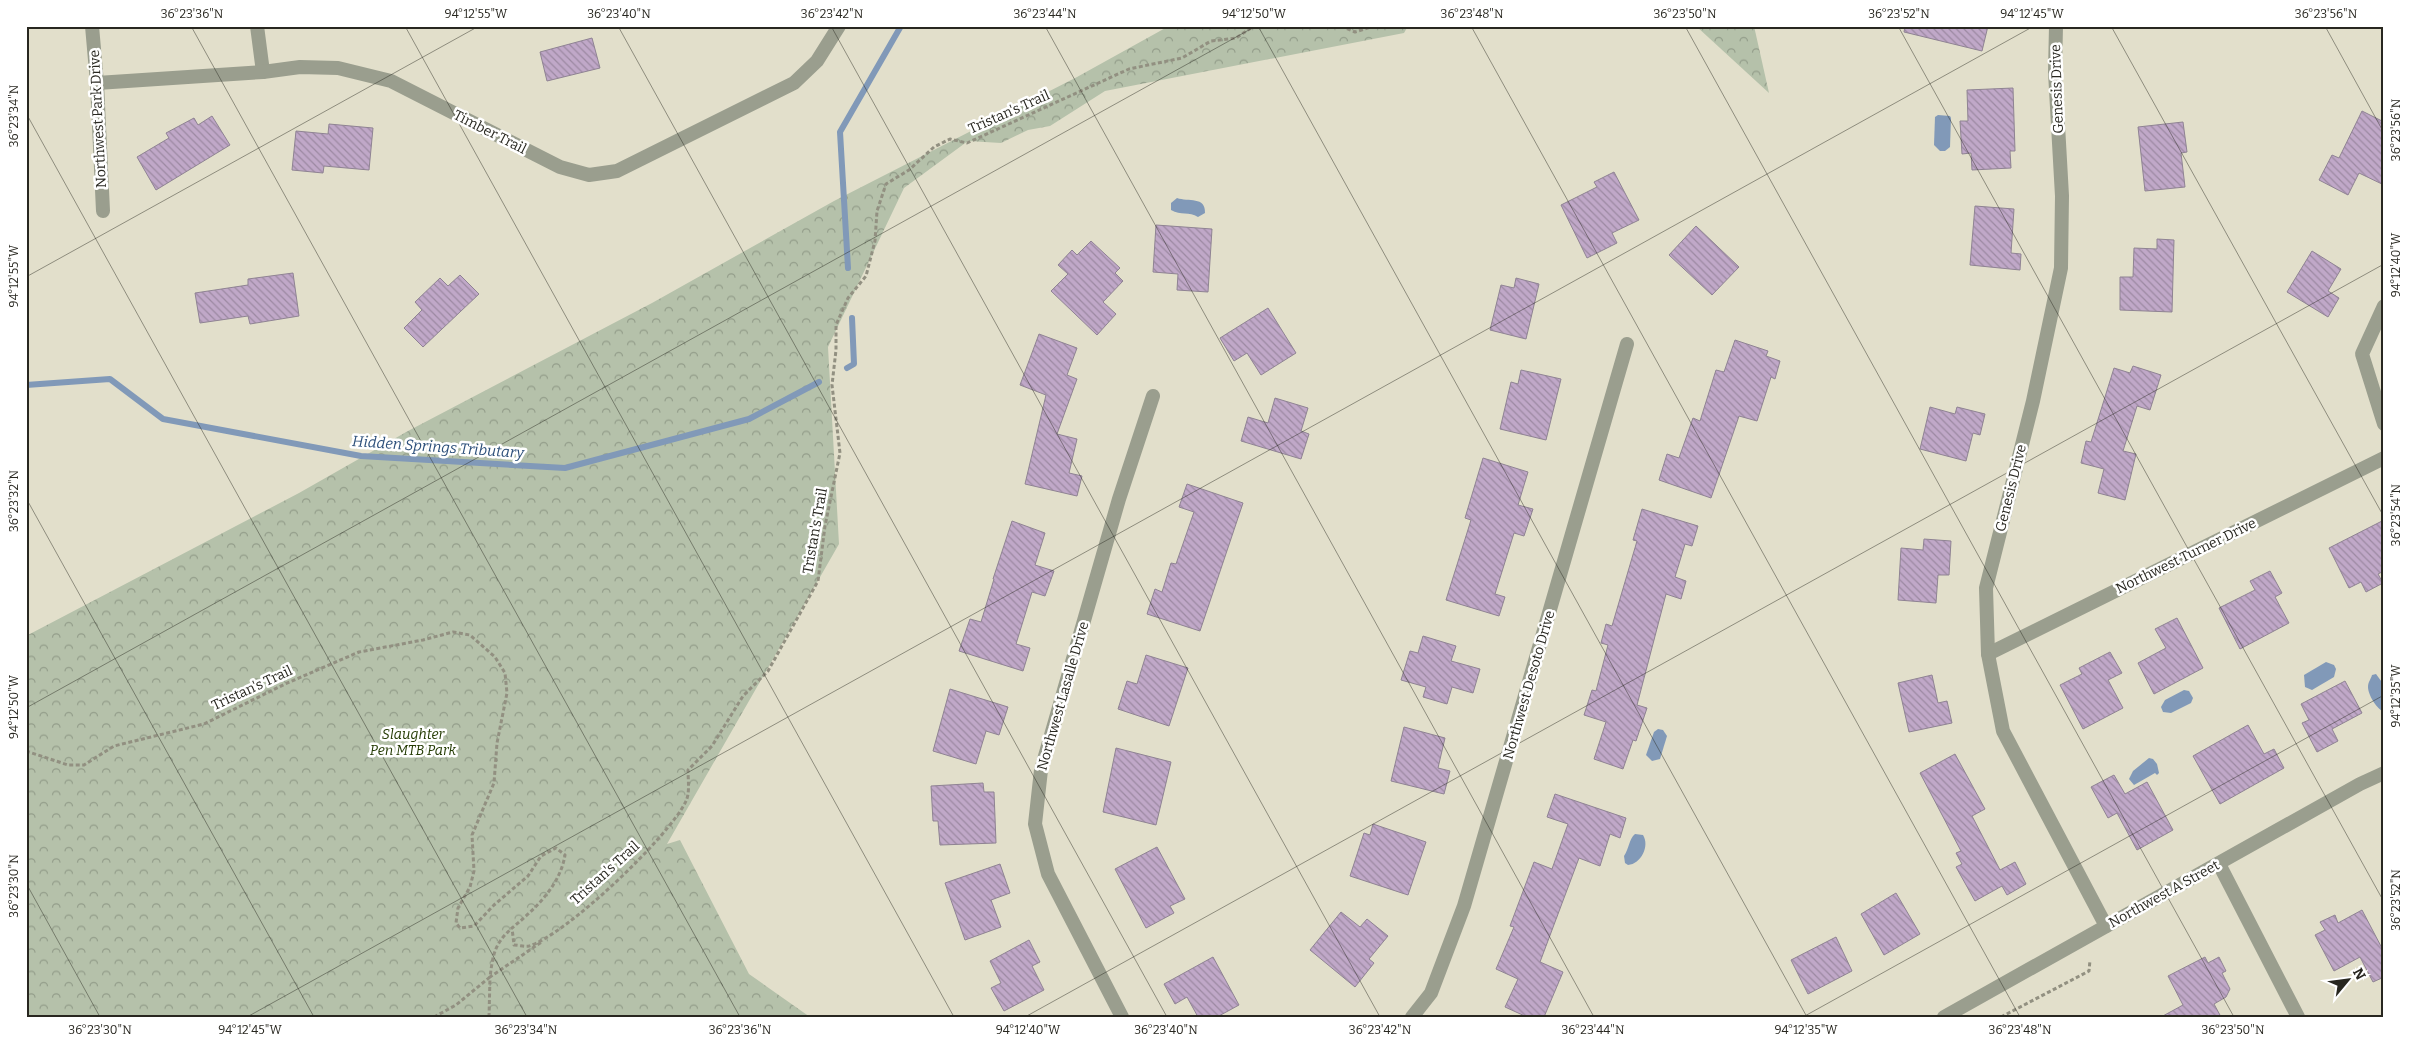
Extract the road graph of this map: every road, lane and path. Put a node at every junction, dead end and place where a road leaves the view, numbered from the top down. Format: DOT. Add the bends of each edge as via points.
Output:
graph roads {
  1 [pos="92,26"];
  2 [pos="257,26"];
  3 [pos="839,26"];
  4 [pos="1254,26"];
  5 [pos="1341,26"];
  6 [pos="1374,26"];
  7 [pos="2056,26"];
  8 [pos="263,72"];
  9 [pos="98,83"];
  10 [pos="103,211"];
  11 [pos="2384,306"];
  12 [pos="1628,344"];
  13 [pos="1153,396"];
  14 [pos="2384,424"];
  15 [pos="2384,458"];
  16 [pos="1988,654"];
  17 [pos="26,751"];
  18 [pos="2384,773"];
  19 [pos="2219,864"];
  20 [pos="2106,926"];
  21 [pos="512,928"];
  22 [pos="554,934"];
  23 [pos="2090,960"];
  24 [pos="490,978"];
  25 [pos="434,1017"];
  26 [pos="489,1017"];
  27 [pos="1122,1017"];
  28 [pos="1412,1017"];
  29 [pos="1944,1017"];
  30 [pos="2001,1017"];
  31 [pos="2298,1017"];
  1 -- 9 [label="street, Northwest Park Drive"];
  2 -- 8 [label="street"];
  3 -- 8 [label="street, Timber Trail" via="817,61 794,83 617,171 589,175 560,167 390,81 338,68 300,67"];
  4 -- 22 [label="path, Tristan's Trail" via="1236,38 1211,41 1182,58 1129,69 968,143 950,139 934,147 886,184 877,211 875,241 866,276 848,298 836,325 832,385 840,453 825,526 818,582 768,671 743,696 712,746 688,770 687,799 677,815 642,858"];
  5 -- 6 [label="path" via="1355,32"];
  7 -- 16 [label="street, Genesis Drive" via="2061,268 2034,401 1986,588"];
  8 -- 9 [label="street, Timber Trail"];
  9 -- 10 [label="street, Northwest Park Drive"];
  11 -- 14 [label="street" via="2362,354"];
  12 -- 28 [label="street, Northwest Desoto Drive" via="1464,906 1431,993"];
  13 -- 27 [label="street, Northwest Lasalle Drive" via="1119,499 1041,770 1035,824 1048,874"];
  15 -- 16 [label="street, Northwest Turner Drive"];
  16 -- 20 [label="street, Genesis Drive" via="2003,731"];
  17 -- 21 [label="path, Tristan's Trail" via="68,765 84,765 114,746 204,724 359,652 453,632 470,635 495,657 505,673 508,693 497,744 494,783 472,835 474,871 470,887 458,908 456,923 460,928 474,926 528,876 542,856 556,848 565,855 552,886"];
  18 -- 19 [label="street, Northwest A Street"];
  19 -- 20 [label="street, Northwest A Street"];
  19 -- 31 [label="street"];
  20 -- 29 [label="street, Northwest A Street"];
  21 -- 22 [label="path, Tristan's Trail" via="514,945 528,947"];
  21 -- 24 [label="path" via="500,940 493,955"];
  22 -- 24 [label="path"];
  23 -- 30 [label="path" via="2089,971"];
  24 -- 25 [label="path" via="456,1005"];
  24 -- 26 [label="path"];
}
